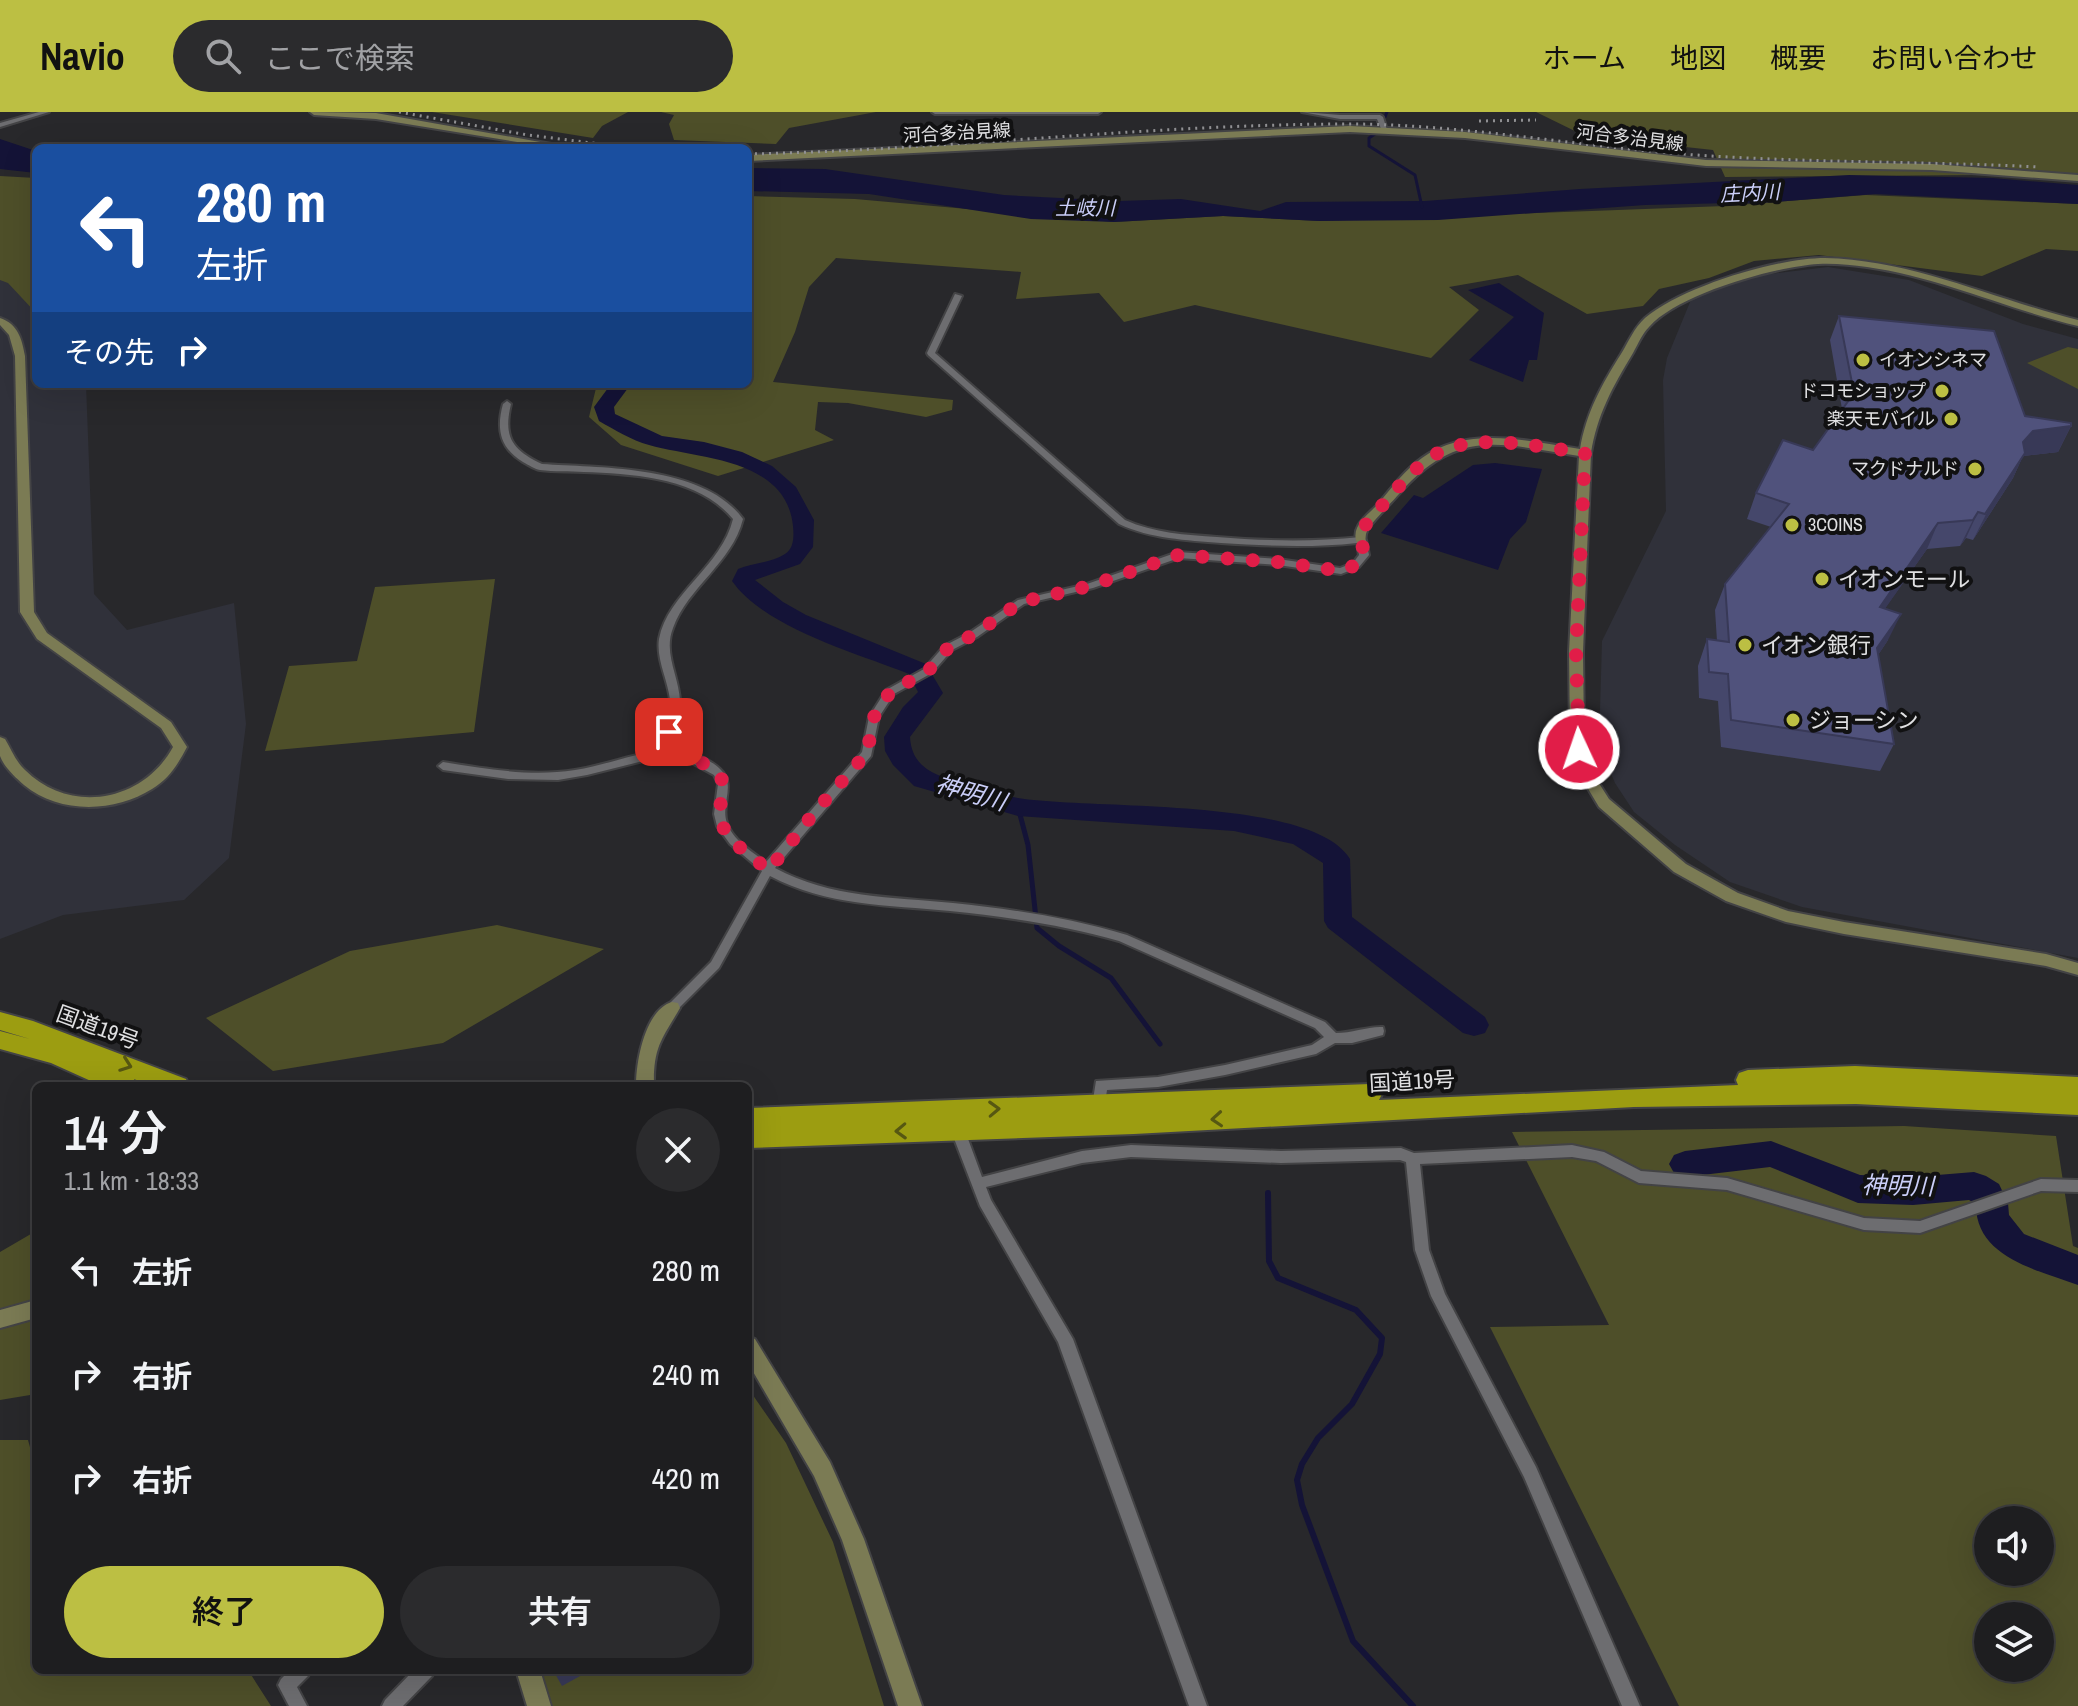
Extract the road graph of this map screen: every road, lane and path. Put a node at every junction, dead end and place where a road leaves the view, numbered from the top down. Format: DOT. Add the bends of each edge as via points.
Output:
graph roads {
  1 [pos="46,112"];
  2 [pos="314,112"];
  3 [pos="935,112"];
  4 [pos="1098,112"];
  5 [pos="1305,112"];
  6 [pos="0,124"];
  7 [pos="1384,130"];
  8 [pos="546,144"];
  9 [pos="752,158"];
  10 [pos="2078,178"];
  11 [pos="958,296"];
  12 [pos="0,321"];
  13 [pos="2078,323"];
  14 [pos="507,404"];
  15 [pos="1585,453"];
  16 [pos="1361,540"];
  17 [pos="0,742"];
  18 [pos="678,751"];
  19 [pos="443,766"];
  20 [pos="769,870"];
  21 [pos="2078,969"];
  22 [pos="672,1008"];
  23 [pos="0,1021"];
  24 [pos="1378,1031"];
  25 [pos="1333,1038"];
  26 [pos="0,1040"];
  27 [pos="116,1082"];
  28 [pos="167,1082"];
  29 [pos="645,1082"];
  30 [pos="2075,1091"];
  31 [pos="1099,1106"];
  32 [pos="752,1118"];
  33 [pos="956,1120"];
  34 [pos="752,1138"];
  35 [pos="1413,1159"];
  36 [pos="977,1184"];
  37 [pos="2078,1186"];
  38 [pos="32,1310"];
  39 [pos="0,1319"];
  40 [pos="752,1352"];
  41 [pos="298,1674"];
  42 [pos="422,1674"];
  43 [pos="298,1706"];
  44 [pos="391,1706"];
  45 [pos="910,1706"];
  46 [pos="1198,1706"];
  47 [pos="1631,1706"];
  1 -- 6 [label="street"];
  2 -- 8 [label="street" via="376,116"];
  3 -- 4 [label="street"];
  5 -- 7 [label="street" via="1380,117"];
  7 -- 9 [label="street, 河合多治見線"];
  7 -- 10 [label="street, 河合多治見線" via="1706,163 1944,168"];
  11 -- 16 [label="street" via="931,353 1122,522 1159,534 1288,546"];
  12 -- 17 [label="street" via="16,337 20,356 27,612 42,636 166,725 180,747 163,773 127,797 91,804 47,794 19,773"];
  13 -- 15 [label="street" via="1871,264 1819,261 1774,268 1696,294 1647,323 1601,391"];
  14 -- 18 [label="street" via="502,434 506,442 540,467 680,481 727,507 738,519 733,535 663,642 675,702 669,732 671,746"];
  15 -- 16 [label="street" via="1489,443 1441,451 1360,531"];
  15 -- 21 [label="street" via="1577,736 1588,777 1604,803 1680,868 1746,902 1786,916"];
  16 -- 20 [label="street" via="1364,555 1341,571 1178,555 1090,586 1021,602 948,648 928,671 890,692 874,717 867,753"];
  18 -- 19 [label="street" via="547,777"];
  18 -- 20 [label="street" via="717,771 725,787 721,825"];
  20 -- 22 [label="street" via="715,965"];
  20 -- 25 [label="street" via="825,895 1021,915 1096,929 1320,1025"];
  22 -- 29 [label="street" via="650,1038"];
  23 -- 28 [label="highway, 国道19号, one-way"];
  24 -- 25 [label="street"];
  25 -- 31 [label="street" via="1287,1058 1158,1082 1101,1085"];
  26 -- 27 [label="highway, 国道19号" via="57,1055"];
  30 -- 31 [label="highway, 国道19号" via="1855,1076"];
  30 -- 33 [label="highway, 国道19号, one-way" via="1640,1096 1125,1125"];
  33 -- 31 [label="highway, 国道19号, one-way"];
  32 -- 33 [label="highway, 国道19号"];
  33 -- 34 [label="highway, 国道19号, one-way"];
  33 -- 36 [label="street"];
  35 -- 36 [label="street" via="1401,1154 1281,1157 1131,1151 1082,1157"];
  35 -- 37 [label="street" via="1572,1151 1599,1156 1639,1177 1727,1184 1864,1224 1920,1227 2041,1185"];
  35 -- 47 [label="street" via="1422,1250 1438,1296 1530,1472"];
  36 -- 46 [label="street" via="1065,1339"];
  38 -- 39 [label="street"];
  40 -- 45 [label="street" via="822,1469 853,1539"];
  41 -- 43 [label="street" via="287,1685"];
  42 -- 44 [label="street"];
}
